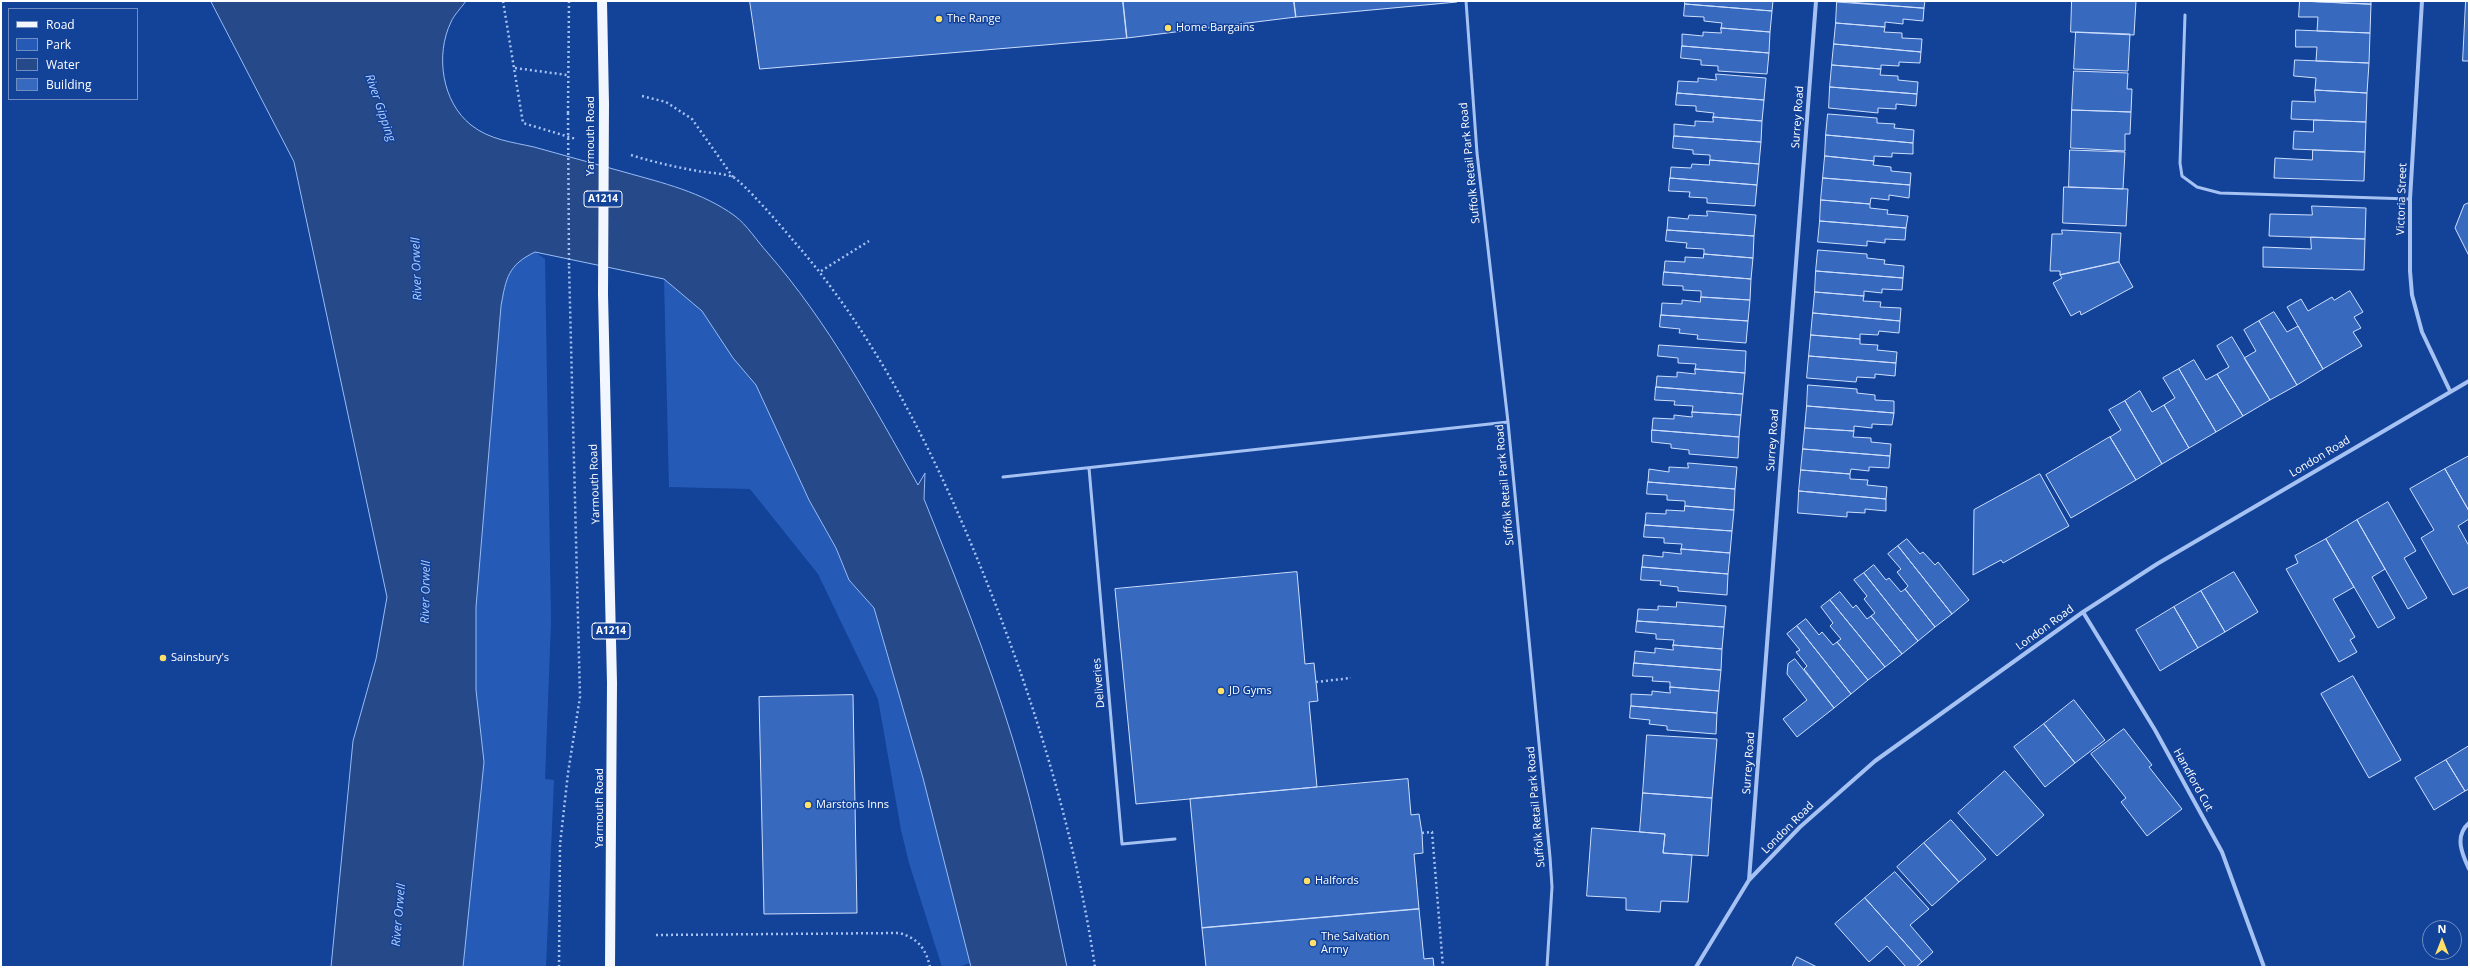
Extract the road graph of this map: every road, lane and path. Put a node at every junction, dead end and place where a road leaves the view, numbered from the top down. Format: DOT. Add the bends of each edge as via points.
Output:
graph roads {
  1 [pos="503,1"];
  2 [pos="569,1"];
  3 [pos="602,1"];
  4 [pos="1466,1"];
  5 [pos="1816,1"];
  6 [pos="2422,1"];
  7 [pos="2185,15"];
  8 [pos="515,68"];
  9 [pos="567,75"];
  10 [pos="642,96"];
  11 [pos="584,141"];
  12 [pos="630,155"];
  13 [pos="734,178"];
  14 [pos="2410,199"];
  15 [pos="869,241"];
  16 [pos="821,271"];
  17 [pos="2469,381"];
  18 [pos="2450,391"];
  19 [pos="1508,422"];
  20 [pos="1089,468"];
  21 [pos="1004,477"];
  22 [pos="2083,612"];
  23 [pos="1351,678"];
  24 [pos="1316,682"];
  25 [pos="2469,823"];
  26 [pos="1422,833"];
  27 [pos="1174,839"];
  28 [pos="2469,869"];
  29 [pos="1749,880"];
  30 [pos="656,935"];
  31 [pos="559,967"];
  32 [pos="610,967"];
  33 [pos="930,967"];
  34 [pos="1095,967"];
  35 [pos="1443,967"];
  36 [pos="1547,967"];
  37 [pos="1696,967"];
  38 [pos="2264,967"];
  1 -- 8 [label="path"];
  2 -- 9 [label="path"];
  3 -- 32 [label="main road, Yarmouth Road / A1214, bridge" via="603,294 612,683"];
  4 -- 19 [label="lane, Suffolk Retail Park Road" via="1477,153"];
  5 -- 29 [label="street, Surrey Road"];
  6 -- 14 [label="street, Victoria Street"];
  7 -- 14 [label="lane" via="2180,163 2182,176 2197,187 2220,193"];
  8 -- 9 [label="path"];
  8 -- 11 [label="path" via="523,123"];
  9 -- 31 [label="path, bridge" via="580,697 560,845"];
  10 -- 13 [label="path" via="666,102 692,119"];
  12 -- 13 [label="path" via="660,164"];
  13 -- 16 [label="path"];
  14 -- 18 [label="street, Victoria Street" via="2410,272 2416,314"];
  15 -- 16 [label="path"];
  16 -- 34 [label="path" via="894,384 942,476 996,605 1032,704 1062,808 1087,913"];
  17 -- 18 [label="street, London Road"];
  18 -- 22 [label="street, London Road" via="2163,560"];
  19 -- 20 [label="lane"];
  19 -- 36 [label="lane, Suffolk Retail Park Road" via="1550,857 1552,887"];
  20 -- 21 [label="lane"];
  20 -- 27 [label="lane, Deliveries" via="1122,844"];
  22 -- 29 [label="street, London Road" via="1875,761 1800,827"];
  22 -- 38 [label="street, Handford Cut" via="2155,730 2222,852"];
  23 -- 24 [label="path"];
  25 -- 28 [label="street" via="2464,828 2460,841"];
  26 -- 35 [label="path" via="1432,832"];
  29 -- 37 [label="street, London Road"];
  30 -- 33 [label="path" via="899,932 914,939 924,948"];
}
